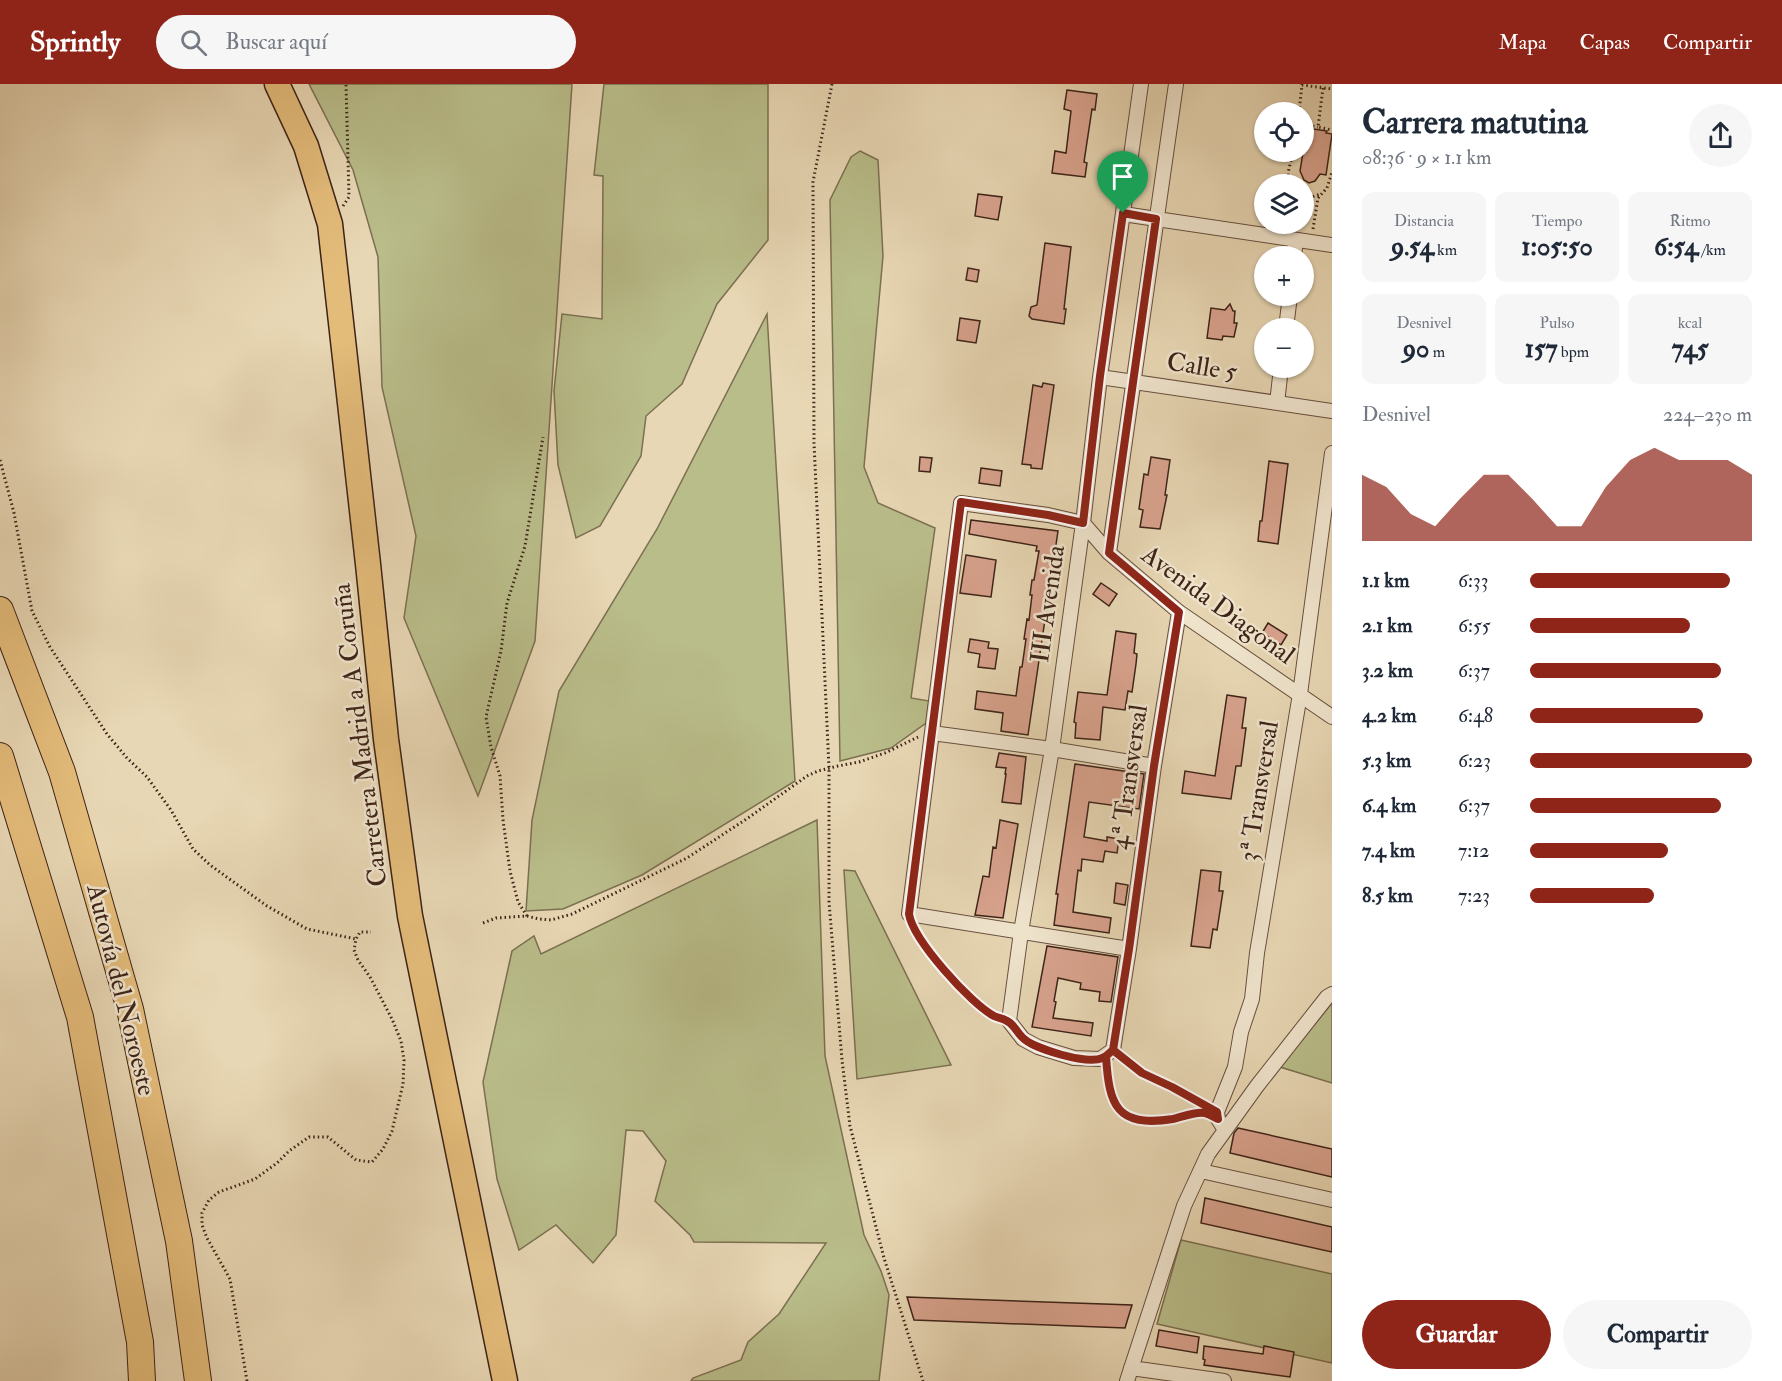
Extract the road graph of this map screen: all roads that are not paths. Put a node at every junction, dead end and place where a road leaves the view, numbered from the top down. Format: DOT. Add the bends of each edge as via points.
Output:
graph roads {
  1 [pos="277,84"];
  2 [pos="1141,84"];
  3 [pos="1176,84"];
  4 [pos="1123,213"];
  5 [pos="1156,219"];
  6 [pos="1296,240"];
  7 [pos="1332,245"];
  8 [pos="1295,246"];
  9 [pos="1100,376"];
  10 [pos="1280,378"];
  11 [pos="1134,381"];
  12 [pos="1277,403"];
  13 [pos="1332,411"];
  14 [pos="1332,453"];
  15 [pos="1083,523"];
  16 [pos="1109,553"];
  17 [pos="0,610"];
  18 [pos="1179,612"];
  19 [pos="1300,694"];
  20 [pos="1332,717"];
  21 [pos="932,730"];
  22 [pos="1052,749"];
  23 [pos="0,756"];
  24 [pos="1154,766"];
  25 [pos="1022,933"];
  26 [pos="1129,949"];
  27 [pos="1330,996"];
  28 [pos="1109,1053"];
  29 [pos="1220,1120"];
  30 [pos="1201,1171"];
  31 [pos="1332,1200"];
  32 [pos="1129,1374"];
  33 [pos="142,1381"];
  34 [pos="198,1381"];
  35 [pos="505,1381"];
  36 [pos="1224,1381"];
  1 -- 35 [label="highway, Carretera Madrid a A Coruña" via="306,146 330,224 386,738 410,916"];
  2 -- 4 [label="street, III Avenida"];
  3 -- 5 [label="street, III Avenida"];
  4 -- 5 [label="street"];
  4 -- 9 [label="street, III Avenida"];
  5 -- 6 [label="street"];
  5 -- 11 [label="street, III Avenida"];
  6 -- 7 [label="street"];
  6 -- 8 [label="street"];
  9 -- 11 [label="street, Calle 5"];
  9 -- 15 [label="street, III Avenida"];
  10 -- 12 [label="street"];
  11 -- 12 [label="street, Calle 5"];
  11 -- 16 [label="street, III Avenida"];
  12 -- 13 [label="street, Calle 5"];
  14 -- 19 [label="street, 3ª Transversal"];
  15 -- 16 [label="street, Avenida Diagonal"];
  15 -- 21 [label="street" via="961,502"];
  15 -- 22 [label="street, III Avenida"];
  16 -- 18 [label="street, Avenida Diagonal"];
  17 -- 34 [label="highway, Autovía del Noroeste" via="62,772 130,1009 178,1240"];
  18 -- 19 [label="street, Avenida Diagonal"];
  18 -- 24 [label="street, 4ª Transversal"];
  19 -- 20 [label="street, Avenida Diagonal"];
  19 -- 29 [label="street, 3ª Transversal" via="1252,999"];
  21 -- 22 [label="street"];
  21 -- 25 [label="street" via="909,914"];
  22 -- 24 [label="street"];
  22 -- 25 [label="street, III Avenida"];
  23 -- 33 [label="highway, Autovía del Noroeste" via="80,1017 140,1342"];
  24 -- 26 [label="street, 4ª Transversal"];
  25 -- 26 [label="street"];
  25 -- 28 [label="street, III Avenida" via="1009,1021 1023,1039 1038,1047 1074,1058 1100,1059"];
  26 -- 28 [label="street, 4ª Transversal"];
  27 -- 29 [label="street" via="1257,1086"];
  29 -- 30 [label="street"];
  30 -- 31 [label="street"];
  30 -- 32 [label="street" via="1184,1206"];
  32 -- 36 [label="street"];
}
